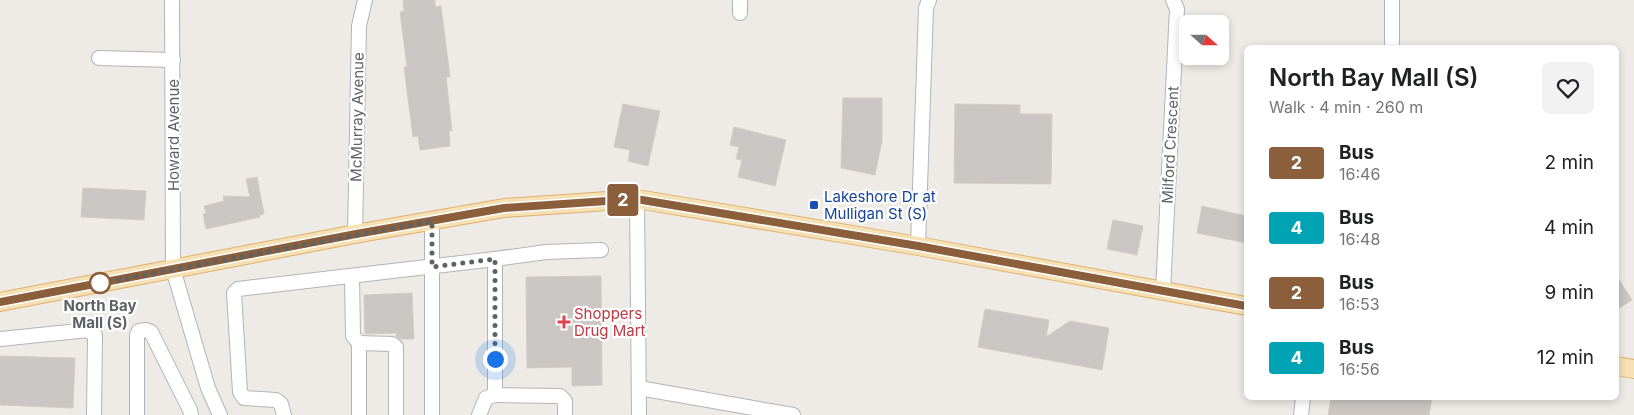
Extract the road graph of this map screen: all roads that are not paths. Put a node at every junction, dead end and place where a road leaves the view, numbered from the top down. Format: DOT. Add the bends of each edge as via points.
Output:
graph roads {
  1 [pos="172,0"];
  2 [pos="365,0"];
  3 [pos="929,0"];
  4 [pos="1174,0"];
  5 [pos="1392,0"];
  6 [pos="1392,45"];
  7 [pos="98,58"];
  8 [pos="173,60"];
  9 [pos="636,199"];
  10 [pos="432,221"];
  11 [pos="356,234"];
  12 [pos="918,246"];
  13 [pos="601,250"];
  14 [pos="495,259"];
  15 [pos="432,267"];
  16 [pos="173,269"];
  17 [pos="352,276"];
  18 [pos="1163,291"];
  19 [pos="0,302"];
  20 [pos="1244,306"];
  21 [pos="0,339"];
  22 [pos="359,343"];
  23 [pos="1619,366"];
  24 [pos="1634,369"];
  25 [pos="639,388"];
  26 [pos="495,395"];
  27 [pos="1303,400"];
  28 [pos="94,415"];
  29 [pos="137,415"];
  30 [pos="190,415"];
  31 [pos="220,415"];
  32 [pos="284,415"];
  33 [pos="359,415"];
  34 [pos="396,415"];
  35 [pos="432,415"];
  36 [pos="479,415"];
  37 [pos="565,415"];
  38 [pos="639,415"];
  39 [pos="792,415"];
  40 [pos="1301,415"];
  1 -- 8 [label="street, Howard Avenue"];
  2 -- 11 [label="street, McMurray Avenue" via="359,26"];
  3 -- 12 [label="street" via="926,8"];
  4 -- 18 [label="street, Milford Crescent" via="1177,10"];
  5 -- 6 [label="street"];
  7 -- 8 [label="street"];
  8 -- 16 [label="street, Howard Avenue"];
  9 -- 10 [label="main road" via="504,208"];
  9 -- 12 [label="main road"];
  9 -- 25 [label="street"];
  10 -- 11 [label="main road"];
  10 -- 15 [label="street"];
  11 -- 16 [label="main road"];
  12 -- 18 [label="main road"];
  13 -- 14 [label="street" via="546,252"];
  14 -- 15 [label="street"];
  14 -- 26 [label="street"];
  15 -- 17 [label="street"];
  15 -- 35 [label="street"];
  16 -- 19 [label="main road"];
  16 -- 31 [label="street, Howard Avenue" via="208,388"];
  17 -- 22 [label="street" via="353,336"];
  17 -- 32 [label="street" via="238,288 234,293 240,392 244,398 276,400 281,404"];
  18 -- 20 [label="main road"];
  21 -- 28 [label="street" via="88,330 95,335"];
  22 -- 33 [label="street"];
  22 -- 34 [label="street" via="392,344 396,347"];
  23 -- 24 [label="main road"];
  25 -- 38 [label="street"];
  25 -- 39 [label="street"];
  26 -- 36 [label="street" via="486,398"];
  26 -- 37 [label="street" via="560,396 565,401"];
  27 -- 40 [label="street"];
  29 -- 30 [label="street" via="137,335 139,331 146,330 151,332"];
}
